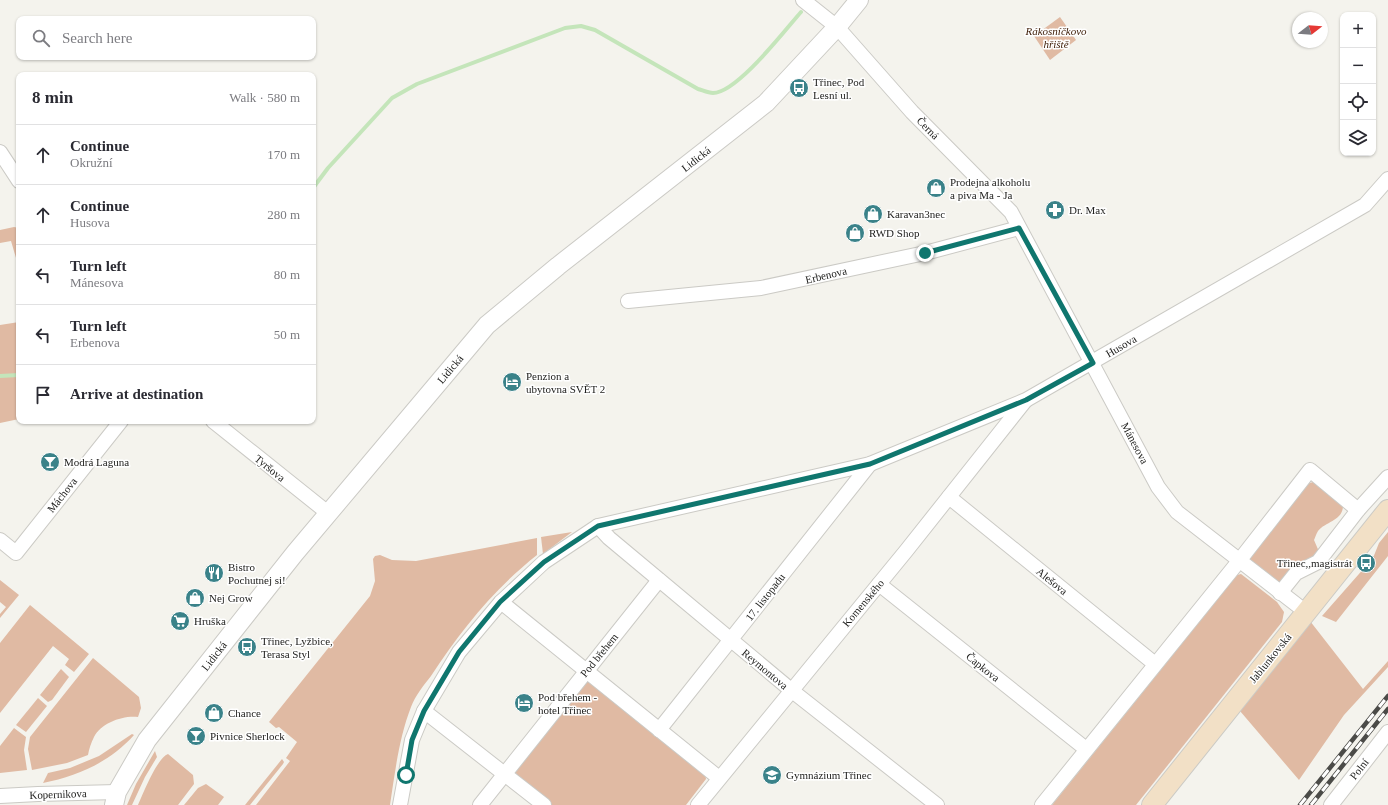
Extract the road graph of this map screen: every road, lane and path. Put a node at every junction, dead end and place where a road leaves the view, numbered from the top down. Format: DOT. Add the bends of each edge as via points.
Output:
graph roads {
  1 [pos="803,0"];
  2 [pos="859,0"];
  3 [pos="837,27"];
  4 [pos="0,152"];
  5 [pos="16,176"];
  6 [pos="1388,179"];
  7 [pos="1019,228"];
  8 [pos="628,301"];
  9 [pos="1093,363"];
  10 [pos="1026,400"];
  11 [pos="119,424"];
  12 [pos="217,424"];
  13 [pos="870,464"];
  14 [pos="1388,477"];
  15 [pos="949,498"];
  16 [pos="1358,510"];
  17 [pos="1388,510"];
  18 [pos="328,513"];
  19 [pos="598,526"];
  20 [pos="0,540"];
  21 [pos="1239,561"];
  22 [pos="659,580"];
  23 [pos="879,584"];
  24 [pos="1280,593"];
  25 [pos="500,602"];
  26 [pos="1306,612"];
  27 [pos="731,640"];
  28 [pos="1155,664"];
  29 [pos="586,671"];
  30 [pos="791,690"];
  31 [pos="424,711"];
  32 [pos="659,730"];
  33 [pos="1388,732"];
  34 [pos="1086,749"];
  35 [pos="504,774"];
  36 [pos="719,778"];
  37 [pos="0,796"];
  38 [pos="115,799"];
  39 [pos="400,805"];
  40 [pos="480,805"];
  41 [pos="544,805"];
  42 [pos="698,805"];
  43 [pos="937,805"];
  44 [pos="1042,805"];
  45 [pos="1152,805"];
  46 [pos="1330,805"];
  1 -- 3 [label="street, Černá"];
  2 -- 3 [label="street, Lidická"];
  3 -- 7 [label="street, Černá" via="912,112 1011,212"];
  3 -- 18 [label="street, Lidická" via="766,103 487,325"];
  4 -- 5 [label="street"];
  6 -- 9 [label="street, Husova" via="1365,205"];
  7 -- 8 [label="street, Erbenova" via="925,253 761,288"];
  7 -- 9 [label="street, Mánesova"];
  9 -- 10 [label="street, Husova"];
  9 -- 21 [label="street, Mánesova" via="1158,486 1177,512"];
  10 -- 13 [label="street, Husova"];
  10 -- 15 [label="street, Komenského"];
  11 -- 20 [label="street, Máchova" via="16,553"];
  12 -- 18 [label="street, Tyršova"];
  13 -- 19 [label="street, Husova"];
  13 -- 27 [label="street, 17. listopadu"];
  14 -- 16 [label="street"];
  15 -- 23 [label="street, Komenského"];
  15 -- 28 [label="street, Alešova"];
  16 -- 21 [label="street" via="1310,470"];
  16 -- 24 [label="street" via="1318,562 1296,573"];
  17 -- 26 [label="main road, Jablunkovská"];
  18 -- 38 [label="street, Lidická" via="147,740"];
  19 -- 22 [label="street, Reymontova"];
  19 -- 25 [label="street" via="544,562"];
  21 -- 24 [label="street, Mánesova"];
  21 -- 28 [label="street"];
  22 -- 27 [label="street, Reymontova"];
  22 -- 29 [label="street, Pod břehem"];
  23 -- 30 [label="street, Komenského"];
  23 -- 34 [label="street, Čapkova"];
  24 -- 26 [label="street, Mánesova"];
  25 -- 29 [label="street"];
  25 -- 31 [label="street" via="459,652"];
  26 -- 45 [label="main road, Jablunkovská"];
  27 -- 30 [label="street, Reymontova"];
  27 -- 32 [label="street, 17. listopadu"];
  28 -- 34 [label="street"];
  29 -- 32 [label="street"];
  29 -- 35 [label="street, Pod břehem"];
  30 -- 36 [label="street, Komenského"];
  30 -- 43 [label="street, Reymontova"];
  31 -- 35 [label="street"];
  31 -- 39 [label="street" via="412,740"];
  32 -- 36 [label="street"];
  33 -- 46 [label="street, Polní"];
  34 -- 44 [label="street"];
  35 -- 40 [label="street, Pod břehem"];
  35 -- 41 [label="street"];
  36 -- 42 [label="street, Komenského"];
  37 -- 38 [label="street, Kopernikova" via="38,794"];
}
